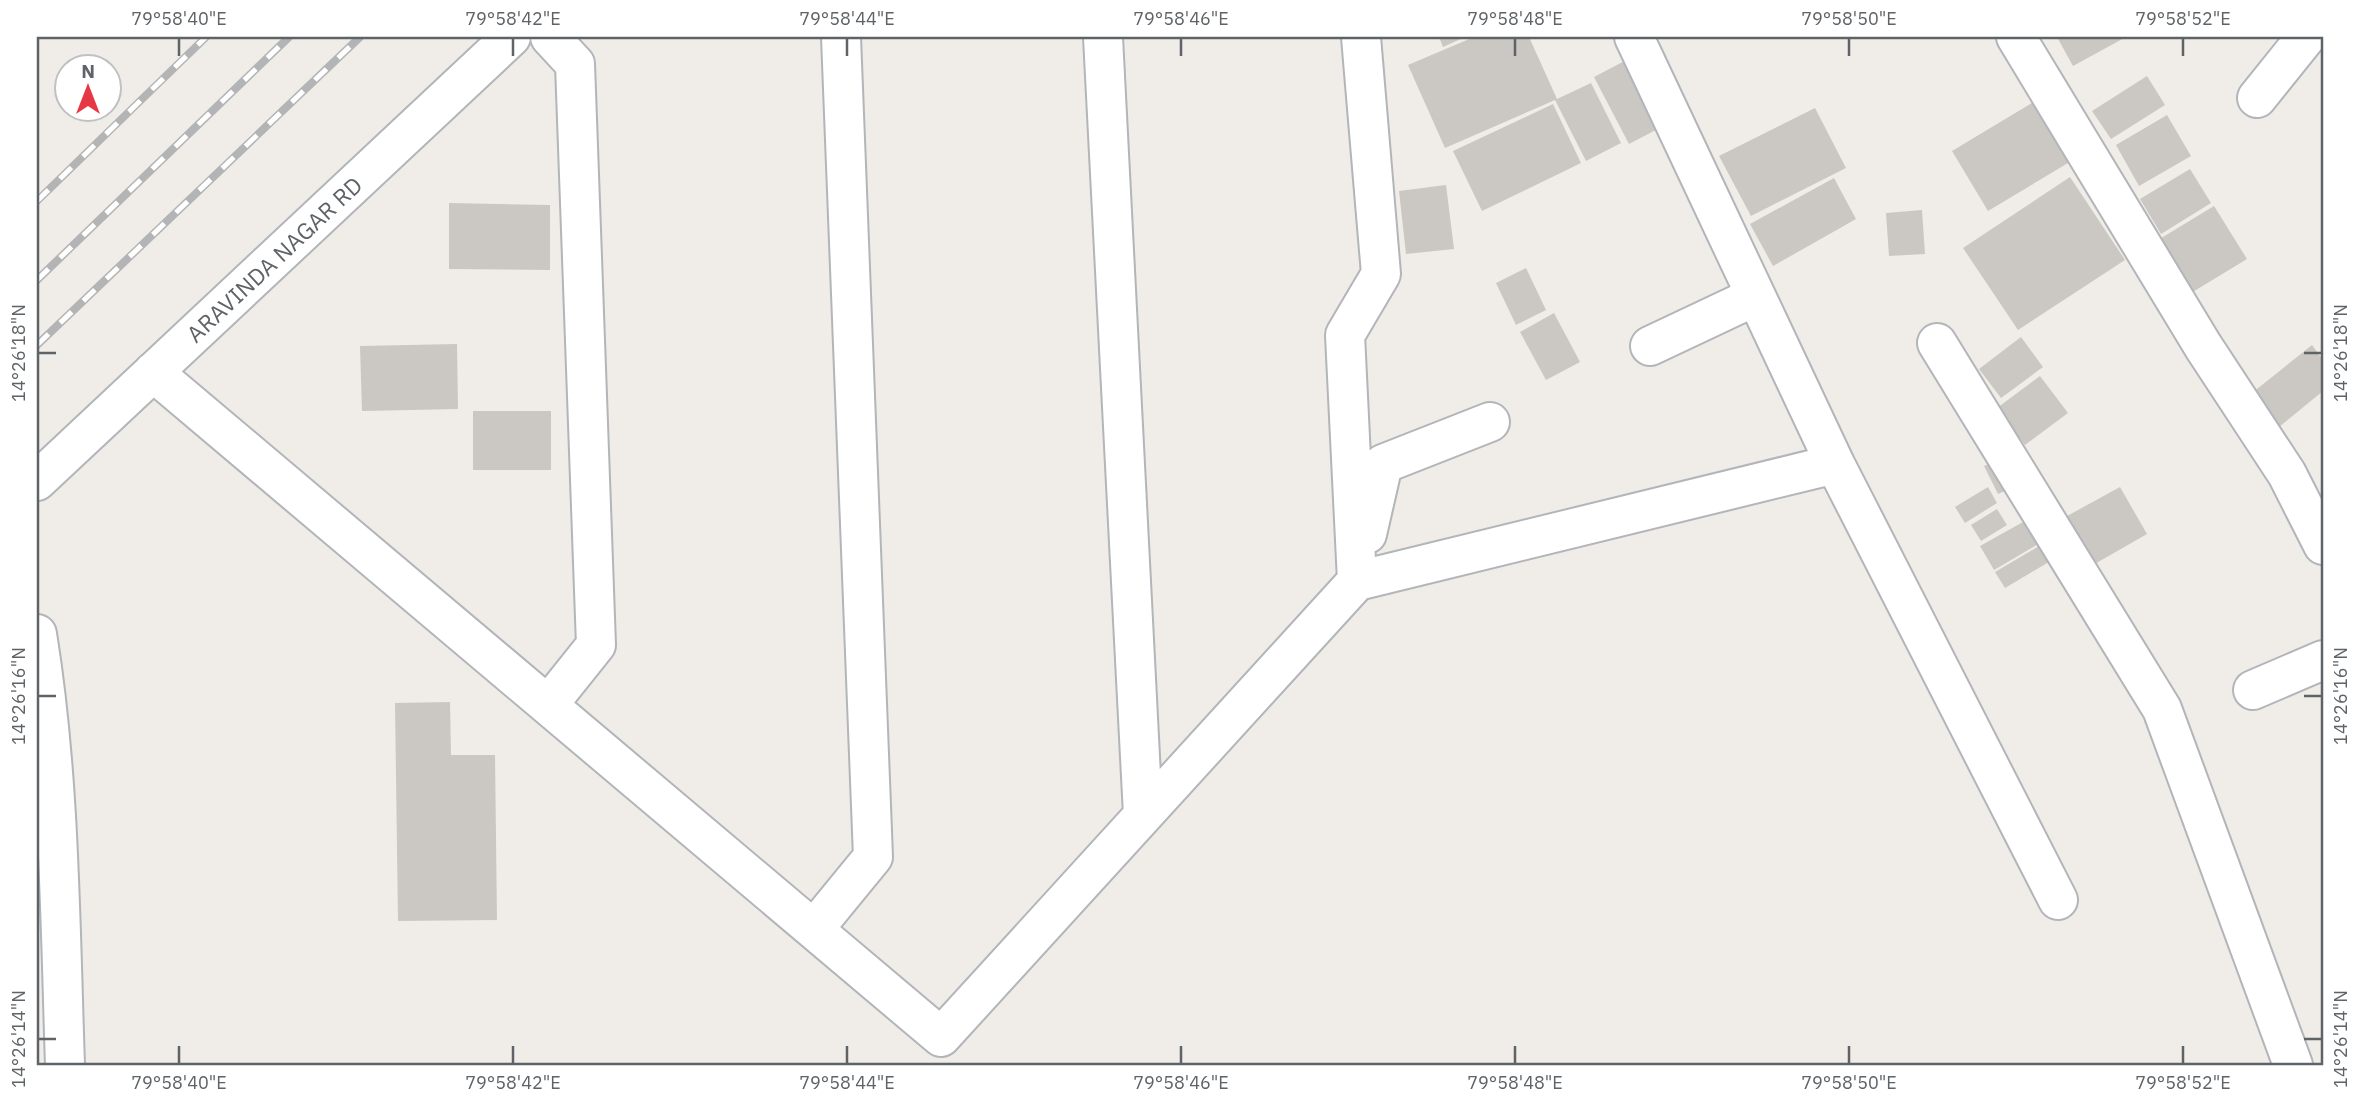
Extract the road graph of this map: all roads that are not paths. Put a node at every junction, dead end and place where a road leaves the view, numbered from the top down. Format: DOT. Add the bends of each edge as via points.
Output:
graph roads {
  1 [pos="511,37"];
  2 [pos="550,37"];
  3 [pos="841,37"];
  4 [pos="1102,37"];
  5 [pos="1361,37"];
  6 [pos="1634,37"];
  7 [pos="2016,37"];
  8 [pos="2306,37"];
  9 [pos="2257,98"];
  10 [pos="1756,296"];
  11 [pos="1937,343"];
  12 [pos="1650,346"];
  13 [pos="153,372"];
  14 [pos="1490,422"];
  15 [pos="1835,464"];
  16 [pos="37,481"];
  17 [pos="2323,545"];
  18 [pos="1357,581"];
  19 [pos="37,634"];
  20 [pos="2323,660"];
  21 [pos="2253,690"];
  22 [pos="548,705"];
  23 [pos="1143,815"];
  24 [pos="2058,900"];
  25 [pos="814,929"];
  26 [pos="65,1065"];
  27 [pos="2293,1065"];
  1 -- 13 [label="street, ARAVINDA NAGAR RD"];
  2 -- 22 [label="street" via="575,65 596,645"];
  3 -- 25 [label="street" via="873,857"];
  4 -- 23 [label="street"];
  5 -- 18 [label="street" via="1381,274 1345,335"];
  6 -- 10 [label="street"];
  7 -- 17 [label="street" via="2203,346 2287,474"];
  8 -- 9 [label="street"];
  10 -- 12 [label="street"];
  10 -- 15 [label="street"];
  11 -- 27 [label="street" via="2162,709"];
  13 -- 16 [label="street, ARAVINDA NAGAR RD"];
  13 -- 22 [label="street"];
  14 -- 18 [label="street" via="1383,464"];
  15 -- 18 [label="street"];
  15 -- 24 [label="street"];
  18 -- 23 [label="street"];
  19 -- 26 [label="street" via="57,821"];
  20 -- 21 [label="street"];
  22 -- 25 [label="street"];
  23 -- 25 [label="street" via="941,1037"];
}
